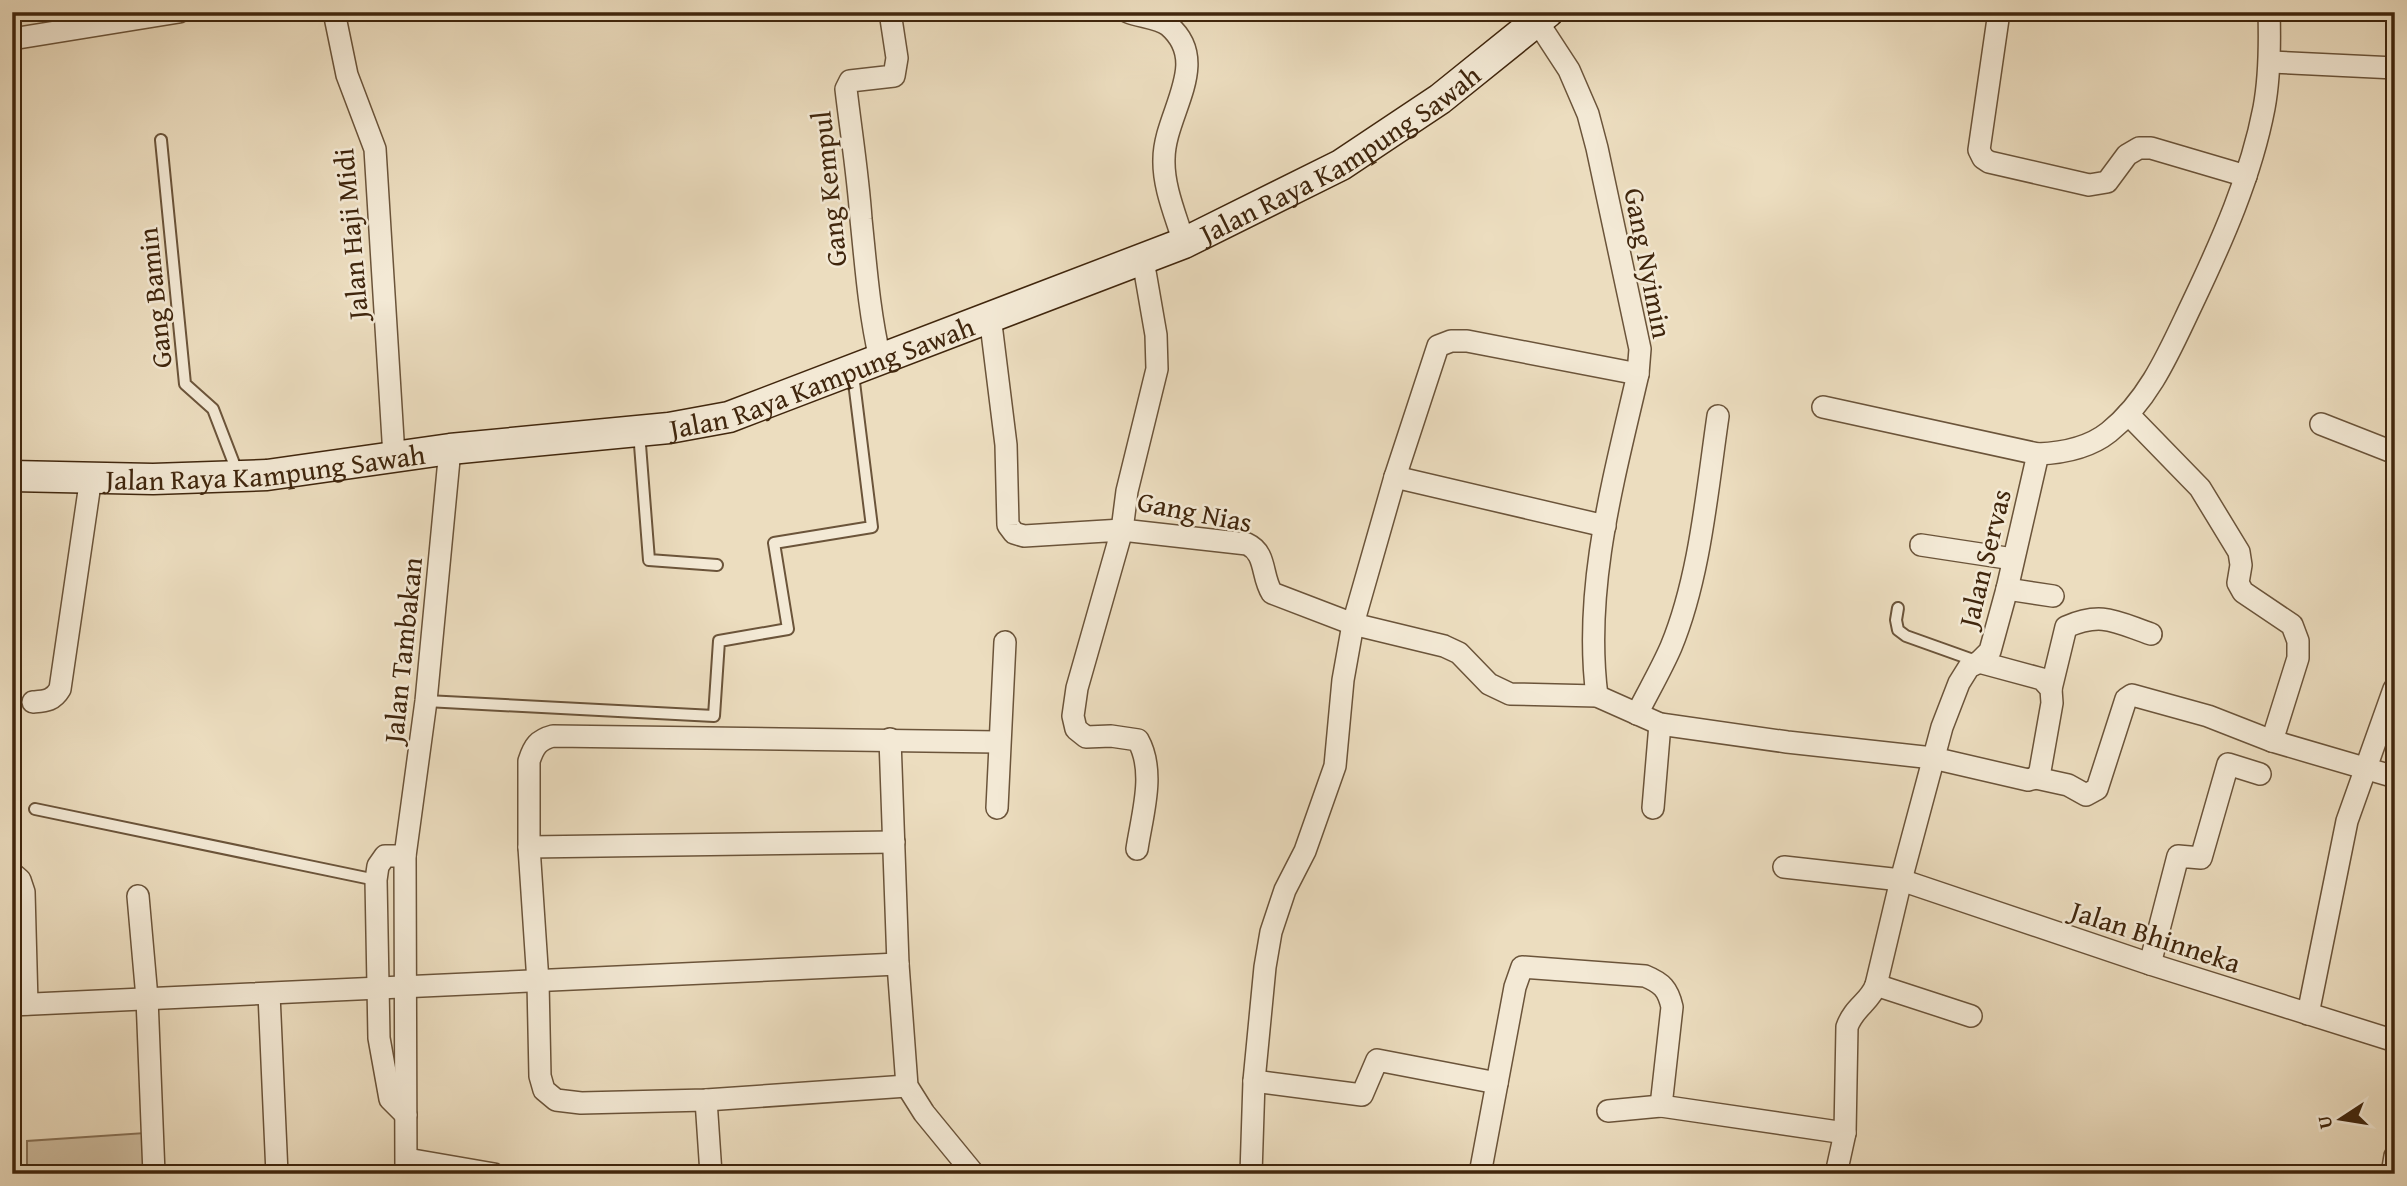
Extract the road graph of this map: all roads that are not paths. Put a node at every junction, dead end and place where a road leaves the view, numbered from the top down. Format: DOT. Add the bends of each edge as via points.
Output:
graph roads {
  1 [pos="179,12"];
  2 [pos="334,12"];
  3 [pos="890,12"];
  4 [pos="1128,12"];
  5 [pos="1999,12"];
  6 [pos="2269,12"];
  7 [pos="1542,16"];
  8 [pos="12,39"];
  9 [pos="2271,62"];
  10 [pos="2395,68"];
  11 [pos="161,140"];
  12 [pos="2246,176"];
  13 [pos="1184,243"];
  14 [pos="1143,260"];
  15 [pos="990,316"];
  16 [pos="880,359"];
  17 [pos="853,371"];
  18 [pos="1638,374"];
  19 [pos="1823,407"];
  20 [pos="2128,414"];
  21 [pos="1718,416"];
  22 [pos="2321,424"];
  23 [pos="639,430"];
  24 [pos="450,449"];
  25 [pos="2395,453"];
  26 [pos="2038,454"];
  27 [pos="394,456"];
  28 [pos="12,476"];
  29 [pos="91,477"];
  30 [pos="239,477"];
  31 [pos="1395,477"];
  32 [pos="1605,526"];
  33 [pos="1122,530"];
  34 [pos="1921,545"];
  35 [pos="2013,559"];
  36 [pos="718,565"];
  37 [pos="2007,589"];
  38 [pos="2053,596"];
  39 [pos="1898,608"];
  40 [pos="1353,624"];
  41 [pos="2151,634"];
  42 [pos="1005,642"];
  43 [pos="1979,662"];
  44 [pos="2051,689"];
  45 [pos="2395,689"];
  46 [pos="1597,696"];
  47 [pos="426,701"];
  48 [pos="33,702"];
  49 [pos="1637,715"];
  50 [pos="1660,724"];
  51 [pos="890,739"];
  52 [pos="2272,741"];
  53 [pos="999,742"];
  54 [pos="1933,758"];
  55 [pos="2367,769"];
  56 [pos="2260,774"];
  57 [pos="2036,778"];
  58 [pos="2395,778"];
  59 [pos="997,808"];
  60 [pos="1653,808"];
  61 [pos="35,809"];
  62 [pos="894,842"];
  63 [pos="528,847"];
  64 [pos="1137,849"];
  65 [pos="405,856"];
  66 [pos="1784,867"];
  67 [pos="12,873"];
  68 [pos="376,880"];
  69 [pos="1901,880"];
  70 [pos="138,896"];
  71 [pos="898,964"];
  72 [pos="2150,964"];
  73 [pos="538,982"];
  74 [pos="1876,985"];
  75 [pos="405,986"];
  76 [pos="378,988"];
  77 [pos="268,994"];
  78 [pos="146,998"];
  79 [pos="20,1005"];
  80 [pos="2308,1014"];
  81 [pos="1971,1016"];
  82 [pos="2395,1041"];
  83 [pos="1254,1081"];
  84 [pos="1497,1083"];
  85 [pos="907,1086"];
  86 [pos="706,1100"];
  87 [pos="1661,1106"];
  88 [pos="1608,1111"];
  89 [pos="406,1115"];
  90 [pos="1845,1133"];
  91 [pos="2395,1156"];
  92 [pos="406,1166"];
  93 [pos="154,1174"];
  94 [pos="277,1174"];
  95 [pos="494,1174"];
  96 [pos="711,1174"];
  97 [pos="974,1174"];
  98 [pos="1251,1174"];
  99 [pos="1480,1174"];
  100 [pos="1836,1174"];
  101 [pos="2392,1174"];
  1 -- 8 [label="street"];
  2 -- 27 [label="street, Jalan Haji Midi" via="347,75 375,149"];
  3 -- 16 [label="street, Gang Kempul" via="897,58 894,76 850,80 846,89 866,278"];
  4 -- 13 [label="street" via="1168,24 1186,47 1186,82 1169,128 1164,158 1168,192"];
  5 -- 12 [label="street" via="1979,150 1989,162 2097,184 2107,182 2127,155 2151,148"];
  6 -- 9 [label="street"];
  7 -- 13 [label="street, Jalan Raya Kampung Sawah" via="1440,99 1341,165"];
  7 -- 18 [label="street, Gang Nyimin" via="1588,114 1640,349"];
  9 -- 10 [label="street"];
  9 -- 12 [label="street"];
  11 -- 30 [label="lane, Gang Bamin" via="186,384 213,409"];
  12 -- 20 [label="street" via="2219,247 2159,374"];
  13 -- 14 [label="street, Jalan Raya Kampung Sawah"];
  14 -- 15 [label="street, Jalan Raya Kampung Sawah"];
  14 -- 33 [label="street, Gang Nias" via="1157,369"];
  15 -- 16 [label="street, Jalan Raya Kampung Sawah"];
  15 -- 33 [label="street" via="1006,445 1008,525 1024,536"];
  16 -- 17 [label="street, Jalan Raya Kampung Sawah"];
  17 -- 23 [label="street, Jalan Raya Kampung Sawah" via="729,417"];
  17 -- 47 [label="lane" via="872,527 774,543 788,629 719,641 714,716"];
  18 -- 31 [label="street" via="1467,341 1438,346"];
  18 -- 32 [label="street, Gang Nyimin"];
  19 -- 26 [label="street"];
  20 -- 26 [label="street" via="2107,434 2082,446"];
  20 -- 52 [label="street" via="2200,488 2239,552 2238,583 2243,592 2292,625 2298,658"];
  21 -- 49 [label="street" via="1699,547 1684,605 1671,646"];
  22 -- 25 [label="street"];
  23 -- 24 [label="street, Jalan Raya Kampung Sawah"];
  23 -- 36 [label="lane" via="649,560"];
  24 -- 27 [label="street, Jalan Raya Kampung Sawah"];
  24 -- 47 [label="street, Jalan Tambakan"];
  26 -- 35 [label="street, Jalan Servas"];
  27 -- 30 [label="street, Jalan Raya Kampung Sawah"];
  28 -- 29 [label="street, Jalan Raya Kampung Sawah"];
  29 -- 30 [label="street, Jalan Raya Kampung Sawah"];
  29 -- 48 [label="street" via="60,689 55,697"];
  31 -- 32 [label="street"];
  31 -- 40 [label="street"];
  32 -- 46 [label="street, Gang Nyimin" via="1594,629"];
  33 -- 40 [label="street, Gang Nias" via="1247,544 1261,555 1265,583 1272,593"];
  33 -- 64 [label="street" via="1073,716 1076,729 1086,737 1138,740 1145,753 1146,786"];
  34 -- 35 [label="street"];
  35 -- 37 [label="street, Jalan Servas"];
  37 -- 38 [label="street"];
  37 -- 43 [label="street, Jalan Servas" via="1990,651"];
  39 -- 43 [label="lane" via="1898,630 1906,636"];
  40 -- 46 [label="street, Gang Nias" via="1444,646 1459,653 1489,684 1510,694"];
  40 -- 83 [label="street" via="1335,766 1271,932"];
  41 -- 44 [label="street" via="2102,617 2066,626"];
  42 -- 53 [label="street"];
  43 -- 44 [label="street" via="2042,679"];
  43 -- 54 [label="street, Jalan Servas" via="1969,667 1959,683"];
  44 -- 57 [label="street"];
  45 -- 55 [label="street"];
  46 -- 49 [label="street"];
  47 -- 65 [label="street, Jalan Tambakan"];
  49 -- 50 [label="street"];
  50 -- 54 [label="street"];
  50 -- 60 [label="street"];
  51 -- 53 [label="street"];
  51 -- 62 [label="street"];
  51 -- 63 [label="street" via="553,736 540,740 529,761"];
  52 -- 55 [label="street"];
  52 -- 57 [label="street" via="2208,716 2132,695 2126,699 2097,789 2086,795 2068,785"];
  53 -- 59 [label="street"];
  54 -- 57 [label="street"];
  54 -- 69 [label="street, Jalan Servas"];
  55 -- 58 [label="street"];
  55 -- 80 [label="street" via="2347,821"];
  56 -- 72 [label="street" via="2228,764 2201,858 2178,856"];
  61 -- 68 [label="lane"];
  62 -- 63 [label="street"];
  62 -- 71 [label="street"];
  63 -- 73 [label="street"];
  65 -- 68 [label="street" via="385,856"];
  65 -- 75 [label="street, Jalan Tambakan"];
  66 -- 69 [label="street, Jalan Bhinneka"];
  67 -- 79 [label="street" via="24,892"];
  68 -- 76 [label="street"];
  69 -- 72 [label="street, Jalan Bhinneka"];
  69 -- 74 [label="street, Jalan Servas"];
  70 -- 78 [label="street"];
  71 -- 73 [label="street"];
  71 -- 85 [label="street"];
  72 -- 80 [label="street, Jalan Bhinneka"];
  73 -- 75 [label="street"];
  73 -- 86 [label="street" via="540,1076 544,1090 556,1100"];
  74 -- 81 [label="street"];
  74 -- 90 [label="street, Jalan Servas" via="1847,1027"];
  75 -- 76 [label="street"];
  75 -- 89 [label="street, Jalan Tambakan"];
  76 -- 77 [label="street"];
  76 -- 89 [label="street" via="386,1083 390,1099"];
  77 -- 78 [label="street"];
  77 -- 94 [label="street"];
  78 -- 79 [label="street"];
  78 -- 93 [label="street"];
  80 -- 82 [label="street, Jalan Bhinneka"];
  83 -- 84 [label="street" via="1362,1095 1377,1060"];
  83 -- 98 [label="street"];
  84 -- 87 [label="street" via="1522,967 1645,976 1661,982 1672,1007"];
  84 -- 99 [label="street"];
  85 -- 86 [label="street"];
  85 -- 97 [label="street"];
  86 -- 96 [label="street"];
  87 -- 88 [label="street"];
  87 -- 90 [label="street"];
  89 -- 92 [label="street, Jalan Tambakan"];
  90 -- 100 [label="street, Jalan Servas"];
  91 -- 101 [label="street"];
  92 -- 95 [label="street"];
}
